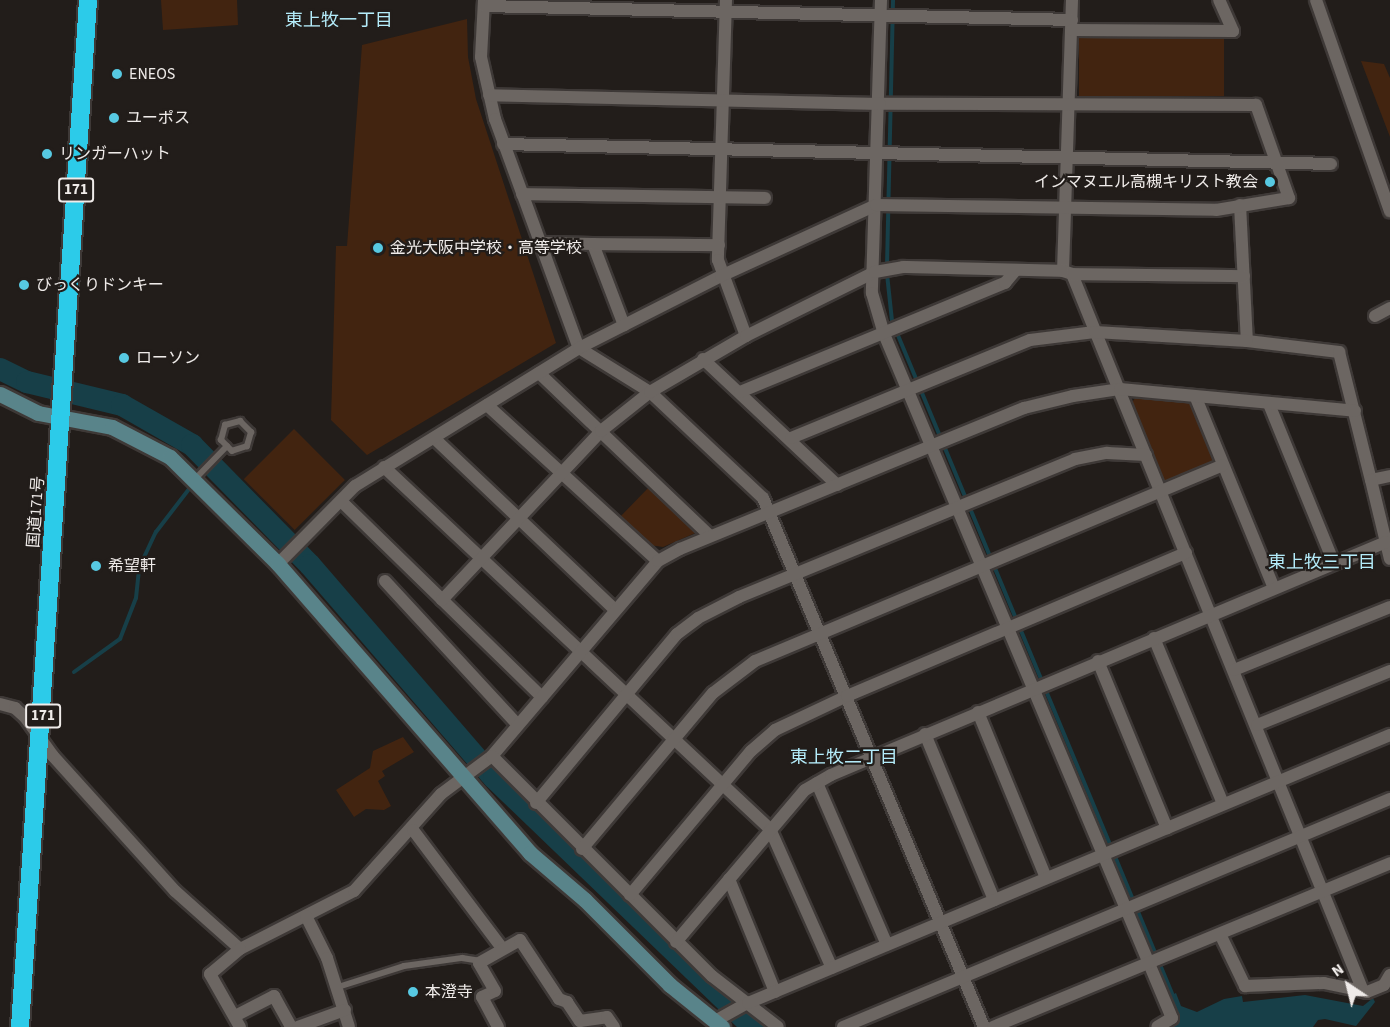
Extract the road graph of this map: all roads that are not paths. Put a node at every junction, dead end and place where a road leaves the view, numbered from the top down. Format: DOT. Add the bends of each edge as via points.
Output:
graph roads {
  1 [pos="88,0"];
  2 [pos="726,0"];
  3 [pos="881,0"];
  4 [pos="1072,0"];
  5 [pos="1219,0"];
  6 [pos="1316,0"];
  7 [pos="484,3"];
  8 [pos="726,14"];
  9 [pos="880,16"];
  10 [pos="1072,25"];
  11 [pos="489,95"];
  12 [pos="723,101"];
  13 [pos="1071,103"];
  14 [pos="880,104"];
  15 [pos="503,144"];
  16 [pos="722,149"];
  17 [pos="878,153"];
  18 [pos="1069,157"];
  19 [pos="1276,162"];
  20 [pos="1331,164"];
  21 [pos="522,194"];
  22 [pos="721,197"];
  23 [pos="765,198"];
  24 [pos="876,205"];
  25 [pos="1240,205"];
  26 [pos="1066,207"];
  27 [pos="1390,211"];
  28 [pos="540,243"];
  29 [pos="593,244"];
  30 [pos="718,245"];
  31 [pos="1016,270"];
  32 [pos="875,272"];
  33 [pos="1068,272"];
  34 [pos="721,276"];
  35 [pos="1244,276"];
  36 [pos="1390,308"];
  37 [pos="1375,316"];
  38 [pos="624,325"];
  39 [pos="1095,332"];
  40 [pos="884,334"];
  41 [pos="746,336"];
  42 [pos="1247,341"];
  43 [pos="579,348"];
  44 [pos="703,359"];
  45 [pos="539,373"];
  46 [pos="1120,389"];
  47 [pos="907,390"];
  48 [pos="650,392"];
  49 [pos="740,392"];
  50 [pos="0,394"];
  51 [pos="1196,398"];
  52 [pos="1269,404"];
  53 [pos="487,405"];
  54 [pos="62,411"];
  55 [pos="1355,411"];
  56 [pos="601,431"];
  57 [pos="434,438"];
  58 [pos="791,438"];
  59 [pos="227,446"];
  60 [pos="932,447"];
  61 [pos="1146,455"];
  62 [pos="1223,465"];
  63 [pos="384,467"];
  64 [pos="562,475"];
  65 [pos="1390,476"];
  66 [pos="197,477"];
  67 [pos="1371,480"];
  68 [pos="837,485"];
  69 [pos="1162,493"];
  70 [pos="341,501"];
  71 [pos="958,507"];
  72 [pos="771,513"];
  73 [pos="520,519"];
  74 [pos="710,536"];
  75 [pos="1386,542"];
  76 [pos="1186,554"];
  77 [pos="481,559"];
  78 [pos="1390,559"];
  79 [pos="282,561"];
  80 [pos="658,561"];
  81 [pos="1334,563"];
  82 [pos="982,565"];
  83 [pos="796,574"];
  84 [pos="385,581"];
  85 [pos="1274,588"];
  86 [pos="442,600"];
  87 [pos="1390,607"];
  88 [pos="615,610"];
  89 [pos="1210,614"];
  90 [pos="1008,627"];
  91 [pos="820,633"];
  92 [pos="1154,638"];
  93 [pos="579,652"];
  94 [pos="1098,662"];
  95 [pos="1234,670"];
  96 [pos="1390,671"];
  97 [pos="1034,688"];
  98 [pos="625,695"];
  99 [pos="847,696"];
  100 [pos="542,697"];
  101 [pos="3,704"];
  102 [pos="978,712"];
  103 [pos="518,725"];
  104 [pos="1257,725"];
  105 [pos="925,734"];
  106 [pos="1390,735"];
  107 [pos="673,739"];
  108 [pos="41,740"];
  109 [pos="492,756"];
  110 [pos="872,756"];
  111 [pos="464,777"];
  112 [pos="1279,781"];
  113 [pos="818,783"];
  114 [pos="722,785"];
  115 [pos="1390,798"];
  116 [pos="536,803"];
  117 [pos="1223,804"];
  118 [pos="1167,828"];
  119 [pos="770,829"];
  120 [pos="413,830"];
  121 [pos="1301,835"];
  122 [pos="582,849"];
  123 [pos="1105,854"];
  124 [pos="1390,862"];
  125 [pos="1046,878"];
  126 [pos="729,879"];
  127 [pos="1322,890"];
  128 [pos="630,895"];
  129 [pos="994,900"];
  130 [pos="1127,907"];
  131 [pos="306,916"];
  132 [pos="940,922"];
  133 [pos="1220,934"];
  134 [pos="676,942"];
  135 [pos="887,945"];
  136 [pos="502,948"];
  137 [pos="240,949"];
  138 [pos="482,961"];
  139 [pos="1150,963"];
  140 [pos="832,968"];
  141 [pos="1390,975"];
  142 [pos="963,976"];
  143 [pos="338,987"];
  144 [pos="1363,991"];
  145 [pos="776,992"];
  146 [pos="748,1003"];
  147 [pos="345,1010"];
  148 [pos="237,1022"];
  149 [pos="1015,1023"];
  150 [pos="718,1024"];
  151 [pos="20,1027"];
  152 [pos="291,1027"];
  153 [pos="298,1027"];
  154 [pos="349,1027"];
  155 [pos="498,1027"];
  156 [pos="614,1027"];
  157 [pos="778,1027"];
  158 [pos="843,1027"];
  159 [pos="984,1027"];
  160 [pos="993,1027"];
  161 [pos="1157,1027"];
  1 -- 54 [label="highway, 国道171号 / 171"];
  2 -- 8 [label="street"];
  3 -- 9 [label="street"];
  4 -- 10 [label="street"];
  5 -- 10 [label="street" via="1233,31"];
  6 -- 27 [label="street"];
  7 -- 8 [label="street"];
  7 -- 11 [label="street" via="481,57"];
  8 -- 9 [label="street"];
  8 -- 12 [label="street"];
  9 -- 10 [label="street"];
  9 -- 14 [label="street"];
  10 -- 13 [label="street"];
  11 -- 12 [label="street"];
  11 -- 15 [label="street"];
  12 -- 14 [label="street"];
  12 -- 16 [label="street"];
  13 -- 14 [label="street"];
  13 -- 18 [label="street"];
  13 -- 19 [label="street" via="1256,105"];
  14 -- 17 [label="street"];
  15 -- 16 [label="street"];
  15 -- 21 [label="street"];
  16 -- 17 [label="street"];
  16 -- 22 [label="street"];
  17 -- 18 [label="street"];
  17 -- 24 [label="street"];
  18 -- 19 [label="street"];
  18 -- 26 [label="street"];
  19 -- 20 [label="street"];
  19 -- 25 [label="street" via="1289,198"];
  21 -- 22 [label="street"];
  21 -- 28 [label="street"];
  22 -- 23 [label="street"];
  22 -- 30 [label="street"];
  24 -- 26 [label="street"];
  24 -- 32 [label="street"];
  24 -- 34 [label="street"];
  25 -- 26 [label="street" via="1216,210"];
  25 -- 35 [label="street"];
  26 -- 33 [label="street"];
  28 -- 29 [label="street"];
  28 -- 43 [label="street"];
  29 -- 30 [label="street"];
  29 -- 38 [label="street"];
  30 -- 34 [label="street"];
  31 -- 32 [label="street" via="903,267"];
  31 -- 33 [label="street"];
  31 -- 40 [label="street" via="1005,283"];
  32 -- 40 [label="street" via="872,293"];
  32 -- 41 [label="street"];
  33 -- 35 [label="street"];
  33 -- 39 [label="street"];
  34 -- 38 [label="street"];
  34 -- 41 [label="street"];
  35 -- 42 [label="street"];
  36 -- 37 [label="street"];
  38 -- 43 [label="street"];
  39 -- 42 [label="street"];
  39 -- 46 [label="street"];
  39 -- 47 [label="street" via="1030,340"];
  40 -- 47 [label="street"];
  40 -- 49 [label="street"];
  41 -- 44 [label="street"];
  42 -- 55 [label="street" via="1339,352"];
  43 -- 45 [label="street"];
  43 -- 48 [label="street"];
  44 -- 48 [label="street"];
  44 -- 49 [label="street"];
  45 -- 53 [label="street"];
  45 -- 56 [label="street"];
  46 -- 51 [label="street"];
  46 -- 60 [label="street" via="1023,408"];
  46 -- 61 [label="street"];
  47 -- 58 [label="street"];
  47 -- 60 [label="street"];
  48 -- 56 [label="street"];
  48 -- 72 [label="street" via="763,498"];
  49 -- 58 [label="street"];
  50 -- 54 [label="street" via="38,413"];
  51 -- 52 [label="street"];
  51 -- 62 [label="street"];
  52 -- 55 [label="street"];
  52 -- 81 [label="street"];
  53 -- 57 [label="street"];
  53 -- 64 [label="street"];
  54 -- 66 [label="street" via="155,446"];
  54 -- 108 [label="highway, 国道171号 / 171"];
  55 -- 67 [label="street"];
  56 -- 64 [label="street"];
  56 -- 74 [label="street"];
  57 -- 63 [label="street"];
  57 -- 73 [label="street"];
  58 -- 68 [label="street"];
  59 -- 59 [label="lane" via="221,440 225,425 240,421 251,432 247,447 232,451"];
  59 -- 66 [label="lane"];
  60 -- 68 [label="street"];
  60 -- 71 [label="street"];
  61 -- 69 [label="street"];
  61 -- 71 [label="street" via="1107,453 1075,459"];
  62 -- 69 [label="street"];
  62 -- 85 [label="street"];
  63 -- 70 [label="street"];
  63 -- 77 [label="street"];
  64 -- 73 [label="street"];
  64 -- 80 [label="street"];
  65 -- 67 [label="street"];
  66 -- 79 [label="street"];
  67 -- 75 [label="street"];
  68 -- 72 [label="street"];
  69 -- 76 [label="street"];
  69 -- 82 [label="street"];
  70 -- 79 [label="street"];
  70 -- 86 [label="street"];
  71 -- 82 [label="street"];
  71 -- 83 [label="street"];
  72 -- 74 [label="street"];
  72 -- 83 [label="street"];
  73 -- 77 [label="street"];
  73 -- 88 [label="street"];
  74 -- 80 [label="street"];
  75 -- 78 [label="street"];
  75 -- 81 [label="street"];
  76 -- 89 [label="street"];
  76 -- 90 [label="street"];
  77 -- 86 [label="street"];
  77 -- 93 [label="street"];
  79 -- 111 [label="street"];
  80 -- 88 [label="street"];
  81 -- 85 [label="street"];
  82 -- 90 [label="street"];
  82 -- 91 [label="street"];
  83 -- 91 [label="street"];
  83 -- 98 [label="street" via="698,618 677,634"];
  84 -- 103 [label="street"];
  85 -- 89 [label="street"];
  86 -- 100 [label="street"];
  87 -- 95 [label="street"];
  88 -- 93 [label="street"];
  89 -- 92 [label="street"];
  89 -- 95 [label="street"];
  90 -- 97 [label="street"];
  90 -- 99 [label="street"];
  91 -- 99 [label="street"];
  91 -- 107 [label="street" via="734,675"];
  92 -- 94 [label="street"];
  92 -- 117 [label="street"];
  93 -- 98 [label="street"];
  93 -- 100 [label="street"];
  94 -- 97 [label="street"];
  94 -- 118 [label="street"];
  95 -- 104 [label="street"];
  96 -- 104 [label="street"];
  97 -- 102 [label="street"];
  97 -- 123 [label="street"];
  98 -- 107 [label="street"];
  98 -- 116 [label="street"];
  99 -- 110 [label="street"];
  99 -- 114 [label="street" via="775,730"];
  100 -- 103 [label="street"];
  101 -- 108 [label="street" via="20,712"];
  102 -- 105 [label="street"];
  102 -- 125 [label="street"];
  103 -- 109 [label="street"];
  104 -- 112 [label="street"];
  105 -- 110 [label="street"];
  105 -- 129 [label="street"];
  106 -- 112 [label="street"];
  107 -- 114 [label="street"];
  107 -- 122 [label="street"];
  108 -- 137 [label="street" via="175,891"];
  108 -- 151 [label="highway, 国道171号 / 171"];
  109 -- 111 [label="street"];
  109 -- 116 [label="street"];
  110 -- 113 [label="street"];
  110 -- 132 [label="street"];
  111 -- 120 [label="street" via="441,795"];
  111 -- 150 [label="street" via="530,853 585,900 670,985"];
  112 -- 117 [label="street"];
  112 -- 121 [label="street"];
  113 -- 119 [label="street" via="805,790"];
  113 -- 135 [label="street"];
  114 -- 119 [label="street"];
  114 -- 128 [label="street"];
  115 -- 121 [label="street"];
  116 -- 122 [label="street"];
  117 -- 118 [label="street"];
  118 -- 123 [label="street"];
  119 -- 126 [label="street"];
  119 -- 140 [label="street"];
  120 -- 131 [label="street" via="354,891"];
  120 -- 136 [label="street"];
  121 -- 127 [label="street"];
  121 -- 130 [label="street"];
  122 -- 128 [label="street"];
  123 -- 125 [label="street"];
  123 -- 130 [label="street"];
  124 -- 127 [label="street"];
  125 -- 129 [label="street"];
  126 -- 134 [label="street"];
  126 -- 145 [label="street"];
  127 -- 133 [label="street"];
  127 -- 144 [label="street"];
  128 -- 134 [label="street"];
  129 -- 132 [label="street"];
  130 -- 139 [label="street"];
  130 -- 142 [label="street"];
  131 -- 137 [label="street"];
  131 -- 143 [label="street"];
  132 -- 135 [label="street"];
  132 -- 142 [label="street"];
  133 -- 139 [label="street"];
  133 -- 144 [label="street" via="1245,986 1324,983"];
  134 -- 146 [label="street"];
  135 -- 140 [label="street"];
  136 -- 138 [label="street"];
  136 -- 156 [label="street" via="520,940 559,999 567,1002 580,1021 607,1017"];
  137 -- 148 [label="street" via="210,974"];
  138 -- 143 [label="lane" via="462,958 404,966"];
  138 -- 155 [label="street" via="479,963 495,991 482,998"];
  139 -- 149 [label="street"];
  139 -- 161 [label="street" via="1173,1018"];
  140 -- 145 [label="street"];
  141 -- 144 [label="street" via="1384,985"];
  142 -- 158 [label="street"];
  142 -- 159 [label="street"];
  143 -- 147 [label="street"];
  145 -- 146 [label="street"];
  146 -- 150 [label="street"];
  146 -- 157 [label="street"];
  147 -- 153 [label="street"];
  147 -- 154 [label="street"];
  148 -- 152 [label="street" via="274,996"];
  149 -- 160 [label="street"];
}
